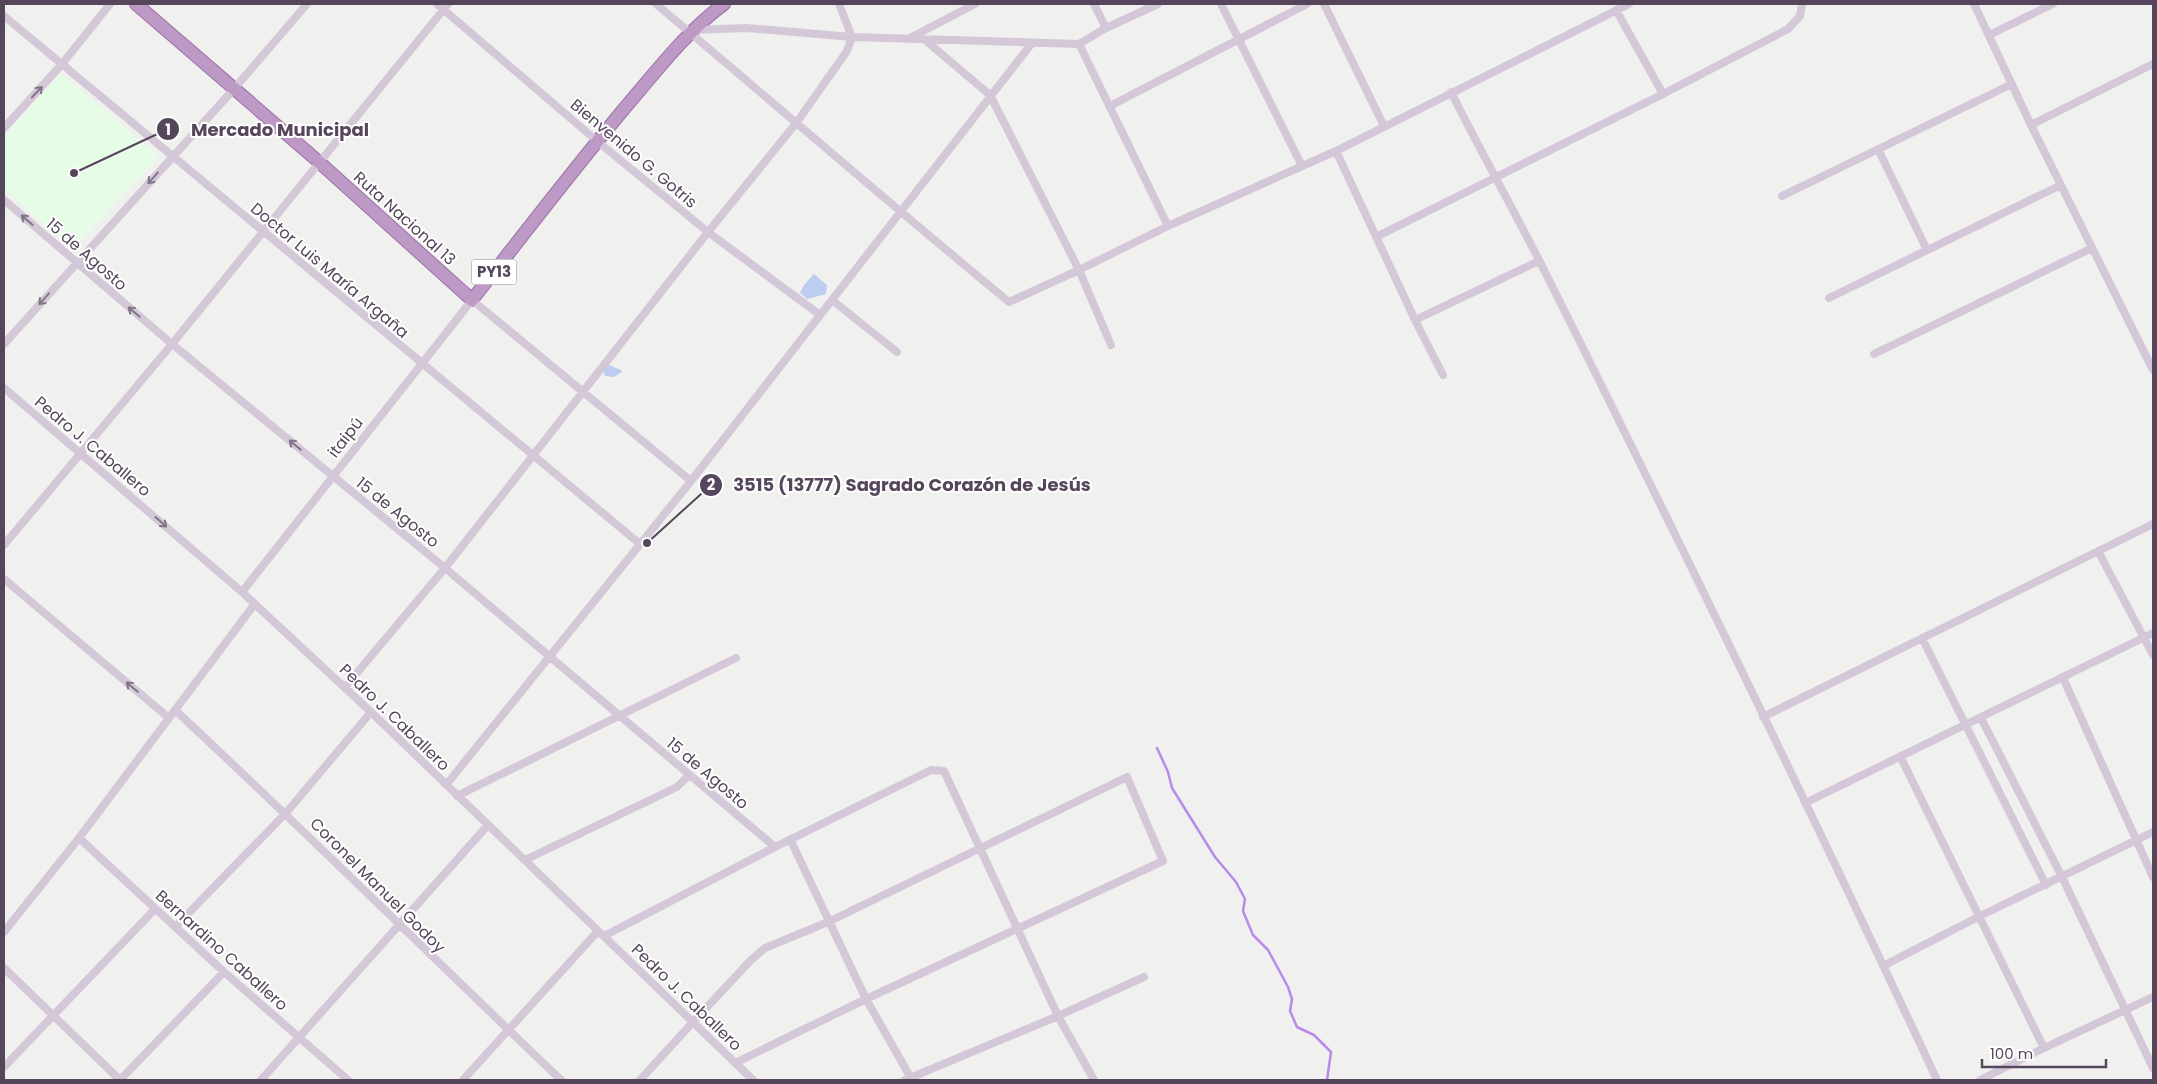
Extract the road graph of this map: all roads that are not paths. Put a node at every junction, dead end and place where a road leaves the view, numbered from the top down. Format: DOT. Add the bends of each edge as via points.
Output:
graph roads {
  1 [pos="110,4"];
  2 [pos="136,4"];
  3 [pos="307,4"];
  4 [pos="437,4"];
  5 [pos="656,4"];
  6 [pos="724,4"];
  7 [pos="839,4"];
  8 [pos="975,4"];
  9 [pos="1094,4"];
  10 [pos="1158,4"];
  11 [pos="1221,4"];
  12 [pos="1307,4"];
  13 [pos="1324,4"];
  14 [pos="1628,4"];
  15 [pos="1802,4"];
  16 [pos="1974,4"];
  17 [pos="2053,4"];
  18 [pos="446,6"];
  19 [pos="1616,10"];
  20 [pos="4,16"];
  21 [pos="1106,28"];
  22 [pos="691,31"];
  23 [pos="1989,35"];
  24 [pos="852,37"];
  25 [pos="1238,38"];
  26 [pos="908,40"];
  27 [pos="925,40"];
  28 [pos="1032,43"];
  29 [pos="1079,44"];
  30 [pos="62,64"];
  31 [pos="2153,64"];
  32 [pos="2012,84"];
  33 [pos="233,90"];
  34 [pos="1452,92"];
  35 [pos="1663,94"];
  36 [pos="990,95"];
  37 [pos="1110,106"];
  38 [pos="797,122"];
  39 [pos="2031,125"];
  40 [pos="1384,126"];
  41 [pos="4,128"];
  42 [pos="597,141"];
  43 [pos="1878,149"];
  44 [pos="1336,151"];
  45 [pos="172,157"];
  46 [pos="319,162"];
  47 [pos="1302,166"];
  48 [pos="1494,177"];
  49 [pos="2061,185"];
  50 [pos="1782,196"];
  51 [pos="4,200"];
  52 [pos="900,212"];
  53 [pos="1168,226"];
  54 [pos="264,232"];
  55 [pos="708,232"];
  56 [pos="1376,236"];
  57 [pos="2092,248"];
  58 [pos="1927,250"];
  59 [pos="1539,261"];
  60 [pos="76,263"];
  61 [pos="1079,270"];
  62 [pos="1829,298"];
  63 [pos="472,300"];
  64 [pos="832,300"];
  65 [pos="820,315"];
  66 [pos="1415,320"];
  67 [pos="4,344"];
  68 [pos="172,344"];
  69 [pos="1112,345"];
  70 [pos="897,352"];
  71 [pos="1874,354"];
  72 [pos="420,364"];
  73 [pos="2153,370"];
  74 [pos="1443,375"];
  75 [pos="4,388"];
  76 [pos="584,391"];
  77 [pos="80,452"];
  78 [pos="533,456"];
  79 [pos="332,476"];
  80 [pos="691,481"];
  81 [pos="2153,524"];
  82 [pos="640,544"];
  83 [pos="4,545"];
  84 [pos="2098,551"];
  85 [pos="445,568"];
  86 [pos="4,579"];
  87 [pos="242,592"];
  88 [pos="254,605"];
  89 [pos="2153,634"];
  90 [pos="1922,638"];
  91 [pos="2144,638"];
  92 [pos="2153,655"];
  93 [pos="549,657"];
  94 [pos="736,658"];
  95 [pos="2063,678"];
  96 [pos="345,687"];
  97 [pos="176,710"];
  98 [pos="371,712"];
  99 [pos="619,716"];
  100 [pos="1763,717"];
  101 [pos="170,718"];
  102 [pos="1981,718"];
  103 [pos="1966,724"];
  104 [pos="1900,756"];
  105 [pos="689,775"];
  106 [pos="446,785"];
  107 [pos="458,796"];
  108 [pos="1804,803"];
  109 [pos="286,813"];
  110 [pos="488,826"];
  111 [pos="2153,832"];
  112 [pos="79,838"];
  113 [pos="790,840"];
  114 [pos="2136,840"];
  115 [pos="775,847"];
  116 [pos="980,848"];
  117 [pos="525,860"];
  118 [pos="2062,877"];
  119 [pos="2153,877"];
  120 [pos="2046,885"];
  121 [pos="155,909"];
  122 [pos="1980,916"];
  123 [pos="828,922"];
  124 [pos="176,926"];
  125 [pos="400,927"];
  126 [pos="1017,928"];
  127 [pos="4,932"];
  128 [pos="601,933"];
  129 [pos="1883,966"];
  130 [pos="4,968"];
  131 [pos="224,972"];
  132 [pos="1144,977"];
  133 [pos="2153,997"];
  134 [pos="866,999"];
  135 [pos="2126,1011"];
  136 [pos="53,1016"];
  137 [pos="1058,1016"];
  138 [pos="692,1022"];
  139 [pos="508,1030"];
  140 [pos="300,1038"];
  141 [pos="2044,1048"];
  142 [pos="735,1063"];
  143 [pos="4,1067"];
  144 [pos="2153,1068"];
  145 [pos="910,1079"];
  146 [pos="120,1080"];
  147 [pos="261,1080"];
  148 [pos="348,1080"];
  149 [pos="463,1080"];
  150 [pos="560,1080"];
  151 [pos="640,1080"];
  152 [pos="754,1080"];
  153 [pos="1094,1080"];
  154 [pos="1937,1080"];
  155 [pos="1980,1080"];
  1 -- 30 [label="street"];
  2 -- 33 [label="highway, Ruta Nacional 13 / PY13"];
  3 -- 33 [label="street"];
  4 -- 18 [label="street, Bienvenido G. Gotris"];
  5 -- 22 [label="street"];
  6 -- 22 [label="highway, PY13"];
  7 -- 24 [label="street"];
  8 -- 26 [label="street"];
  9 -- 21 [label="street"];
  10 -- 21 [label="street"];
  11 -- 25 [label="street"];
  12 -- 25 [label="street"];
  13 -- 40 [label="street"];
  14 -- 19 [label="street"];
  15 -- 35 [label="street" via="1800,16 1788,29"];
  16 -- 23 [label="street"];
  17 -- 23 [label="street"];
  18 -- 42 [label="street, Bienvenido G. Gotris"];
  18 -- 46 [label="street"];
  19 -- 34 [label="street"];
  19 -- 35 [label="street"];
  20 -- 30 [label="street, Doctor Luis María Argaña"];
  21 -- 29 [label="street"];
  22 -- 24 [label="street" via="746,28"];
  22 -- 38 [label="street"];
  22 -- 42 [label="highway, PY13"];
  23 -- 32 [label="street"];
  24 -- 26 [label="street"];
  24 -- 38 [label="street" via="847,51"];
  25 -- 37 [label="street"];
  25 -- 47 [label="street"];
  26 -- 27 [label="street"];
  27 -- 28 [label="street"];
  27 -- 36 [label="street"];
  28 -- 29 [label="street"];
  28 -- 36 [label="street"];
  29 -- 37 [label="street"];
  41 -- 30 [label="street, one-way"];
  30 -- 45 [label="street, Doctor Luis María Argaña"];
  31 -- 39 [label="street"];
  32 -- 39 [label="street"];
  32 -- 43 [label="street"];
  33 -- 45 [label="street"];
  33 -- 46 [label="highway, Ruta Nacional 13 / PY13"];
  34 -- 40 [label="street"];
  34 -- 48 [label="street"];
  35 -- 48 [label="street"];
  36 -- 52 [label="street"];
  36 -- 61 [label="street"];
  37 -- 53 [label="street"];
  38 -- 52 [label="street"];
  38 -- 55 [label="street"];
  39 -- 49 [label="street"];
  40 -- 44 [label="street"];
  42 -- 55 [label="street, Bienvenido G. Gotris"];
  42 -- 63 [label="highway, PY13"];
  43 -- 50 [label="street"];
  43 -- 58 [label="street"];
  44 -- 47 [label="street"];
  44 -- 56 [label="street"];
  45 -- 54 [label="street, Doctor Luis María Argaña"];
  45 -- 60 [label="street, one-way"];
  46 -- 54 [label="street"];
  46 -- 63 [label="highway, Ruta Nacional 13 / PY13"];
  47 -- 53 [label="street"];
  48 -- 56 [label="street"];
  48 -- 59 [label="street"];
  49 -- 57 [label="street"];
  49 -- 58 [label="street"];
  60 -- 51 [label="street, 15 de Agosto, one-way"];
  52 -- 61 [label="street" via="1009,302"];
  52 -- 64 [label="street"];
  53 -- 61 [label="street"];
  54 -- 68 [label="street"];
  54 -- 72 [label="street, Doctor Luis María Argaña"];
  55 -- 65 [label="street, Bienvenido G. Gotris"];
  55 -- 76 [label="street"];
  56 -- 66 [label="street"];
  57 -- 71 [label="street"];
  57 -- 73 [label="street"];
  58 -- 62 [label="street"];
  59 -- 66 [label="street"];
  59 -- 100 [label="street"];
  60 -- 67 [label="street, one-way"];
  68 -- 60 [label="street, 15 de Agosto, one-way"];
  61 -- 69 [label="street"];
  63 -- 72 [label="street, itaipú"];
  63 -- 76 [label="street"];
  64 -- 65 [label="street"];
  64 -- 70 [label="street"];
  65 -- 80 [label="street"];
  66 -- 74 [label="street"];
  68 -- 77 [label="street"];
  79 -- 68 [label="street, 15 de Agosto, one-way"];
  72 -- 78 [label="street, Doctor Luis María Argaña"];
  72 -- 79 [label="street, itaipú"];
  75 -- 77 [label="street, Pedro J. Caballero"];
  76 -- 78 [label="street"];
  76 -- 80 [label="street"];
  77 -- 83 [label="street"];
  77 -- 87 [label="street, Pedro J. Caballero, one-way"];
  78 -- 82 [label="street, Doctor Luis María Argaña"];
  78 -- 85 [label="street"];
  79 -- 85 [label="street, 15 de Agosto"];
  79 -- 87 [label="street, itaipú"];
  80 -- 82 [label="street"];
  81 -- 84 [label="street"];
  82 -- 93 [label="street"];
  84 -- 90 [label="street"];
  84 -- 91 [label="street"];
  85 -- 93 [label="street, 15 de Agosto"];
  85 -- 96 [label="street"];
  101 -- 86 [label="street, one-way"];
  87 -- 88 [label="street, Pedro J. Caballero"];
  88 -- 96 [label="street, Pedro J. Caballero"];
  88 -- 97 [label="street"];
  89 -- 91 [label="street"];
  90 -- 100 [label="street"];
  90 -- 103 [label="street"];
  91 -- 92 [label="street"];
  91 -- 95 [label="street"];
  93 -- 99 [label="street, 15 de Agosto"];
  93 -- 106 [label="street"];
  94 -- 99 [label="street"];
  95 -- 102 [label="street"];
  95 -- 114 [label="street"];
  96 -- 98 [label="street, Pedro J. Caballero"];
  97 -- 101 [label="street"];
  97 -- 109 [label="street, Coronel Manuel Godoy"];
  98 -- 106 [label="street, Pedro J. Caballero"];
  98 -- 109 [label="street"];
  99 -- 105 [label="street, 15 de Agosto"];
  99 -- 107 [label="street"];
  100 -- 108 [label="street"];
  101 -- 112 [label="street"];
  102 -- 103 [label="street"];
  102 -- 118 [label="street"];
  103 -- 104 [label="street"];
  103 -- 120 [label="street"];
  104 -- 108 [label="street"];
  104 -- 122 [label="street"];
  105 -- 115 [label="street, 15 de Agosto"];
  105 -- 117 [label="street" via="677,787"];
  106 -- 107 [label="street, Pedro J. Caballero"];
  107 -- 110 [label="street, Pedro J. Caballero"];
  108 -- 129 [label="street"];
  109 -- 124 [label="street"];
  109 -- 125 [label="street, Coronel Manuel Godoy"];
  110 -- 117 [label="street, Pedro J. Caballero"];
  110 -- 125 [label="street"];
  111 -- 114 [label="street"];
  112 -- 121 [label="street, Bernardino Caballero"];
  112 -- 127 [label="street"];
  113 -- 115 [label="street"];
  113 -- 116 [label="street" via="930,770 944,771"];
  113 -- 123 [label="street"];
  114 -- 118 [label="street"];
  114 -- 119 [label="street"];
  115 -- 128 [label="street"];
  116 -- 123 [label="street"];
  116 -- 126 [label="street"];
  116 -- 126 [label="street" via="1128,777 1163,861"];
  117 -- 128 [label="street, Pedro J. Caballero"];
  118 -- 120 [label="street"];
  118 -- 135 [label="street"];
  120 -- 122 [label="street"];
  121 -- 124 [label="street, Bernardino Caballero"];
  121 -- 136 [label="street"];
  122 -- 129 [label="street"];
  122 -- 141 [label="street"];
  123 -- 134 [label="street"];
  123 -- 138 [label="street" via="765,948"];
  124 -- 131 [label="street, Bernardino Caballero"];
  125 -- 139 [label="street, Coronel Manuel Godoy"];
  125 -- 140 [label="street"];
  126 -- 134 [label="street"];
  126 -- 137 [label="street"];
  128 -- 138 [label="street, Pedro J. Caballero"];
  128 -- 139 [label="street"];
  129 -- 154 [label="street"];
  130 -- 136 [label="street"];
  131 -- 140 [label="street, Bernardino Caballero"];
  131 -- 146 [label="street"];
  132 -- 137 [label="street"];
  133 -- 135 [label="street"];
  134 -- 142 [label="street"];
  134 -- 145 [label="street"];
  135 -- 141 [label="street"];
  135 -- 144 [label="street"];
  136 -- 143 [label="street"];
  136 -- 146 [label="street"];
  137 -- 145 [label="street"];
  137 -- 153 [label="street"];
  138 -- 142 [label="street, Pedro J. Caballero"];
  138 -- 151 [label="street"];
  139 -- 149 [label="street"];
  139 -- 150 [label="street, Coronel Manuel Godoy"];
  140 -- 147 [label="street"];
  140 -- 148 [label="street, Bernardino Caballero"];
  141 -- 155 [label="street"];
  142 -- 152 [label="street, Pedro J. Caballero"];
}
